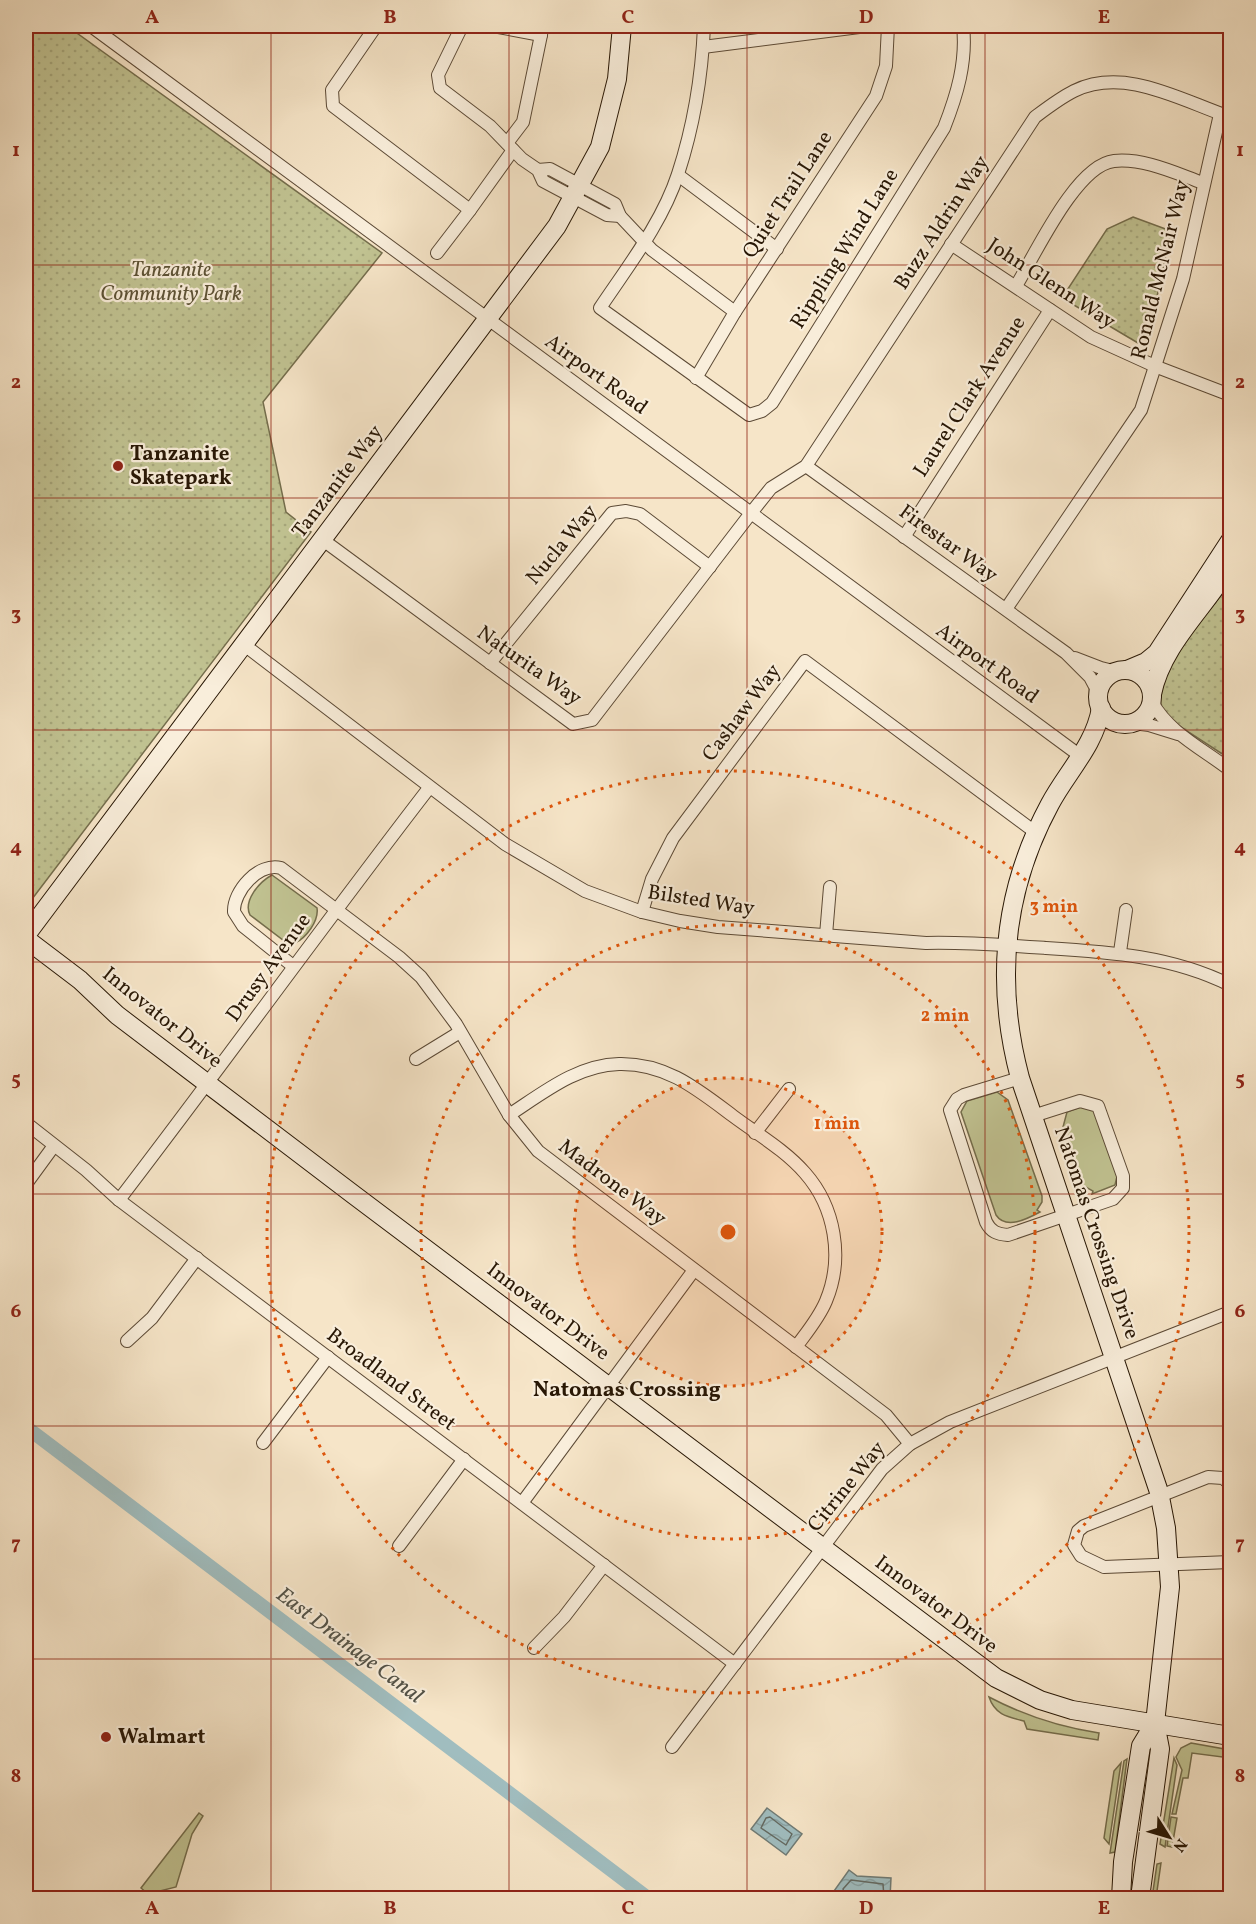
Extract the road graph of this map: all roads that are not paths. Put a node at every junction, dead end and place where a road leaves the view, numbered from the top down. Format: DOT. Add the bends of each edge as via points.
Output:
graph roads {
  1 [pos="91,26"];
  2 [pos="376,26"];
  3 [pos="462,26"];
  4 [pos="493,26"];
  5 [pos="622,26"];
  6 [pos="704,26"];
  7 [pos="867,26"];
  8 [pos="888,26"];
  9 [pos="963,26"];
  10 [pos="542,30"];
  11 [pos="703,47"];
  12 [pos="1225,116"];
  13 [pos="510,147"];
  14 [pos="678,175"];
  15 [pos="1203,183"];
  16 [pos="577,192"];
  17 [pos="470,210"];
  18 [pos="645,242"];
  19 [pos="951,244"];
  20 [pos="777,249"];
  21 [pos="437,253"];
  22 [pos="1016,286"];
  23 [pos="1050,309"];
  24 [pos="735,312"];
  25 [pos="488,320"];
  26 [pos="1157,367"];
  27 [pos="696,378"];
  28 [pos="1230,395"];
  29 [pos="806,466"];
  30 [pos="751,513"];
  31 [pos="904,537"];
  32 [pos="323,540"];
  33 [pos="1230,541"];
  34 [pos="1230,565"];
  35 [pos="710,567"];
  36 [pos="1006,609"];
  37 [pos="243,644"];
  38 [pos="1066,653"];
  39 [pos="489,663"];
  40 [pos="1122,671"];
  41 [pos="1152,698"];
  42 [pos="1100,701"];
  43 [pos="1127,723"];
  44 [pos="1180,735"];
  45 [pos="1076,761"];
  46 [pos="1230,770"];
  47 [pos="429,788"];
  48 [pos="1035,832"];
  49 [pos="830,887"];
  50 [pos="335,910"];
  51 [pos="1126,910"];
  52 [pos="642,912"];
  53 [pos="826,935"];
  54 [pos="26,937"];
  55 [pos="1006,945"];
  56 [pos="1120,952"];
  57 [pos="293,966"];
  58 [pos="1230,985"];
  59 [pos="460,1032"];
  60 [pos="416,1059"];
  61 [pos="1020,1078"];
  62 [pos="208,1084"];
  63 [pos="789,1089"];
  64 [pos="509,1115"];
  65 [pos="1033,1116"];
  66 [pos="26,1123"];
  67 [pos="755,1133"];
  68 [pos="53,1147"];
  69 [pos="26,1184"];
  70 [pos="119,1200"];
  71 [pos="1066,1215"];
  72 [pos="197,1258"];
  73 [pos="694,1270"];
  74 [pos="1230,1312"];
  75 [pos="127,1341"];
  76 [pos="796,1347"];
  77 [pos="328,1357"];
  78 [pos="1114,1357"];
  79 [pos="607,1385"];
  80 [pos="263,1443"];
  81 [pos="910,1444"];
  82 [pos="464,1459"];
  83 [pos="1230,1484"];
  84 [pos="1159,1497"];
  85 [pos="522,1503"];
  86 [pos="399,1546"];
  87 [pos="823,1548"];
  88 [pos="1230,1562"];
  89 [pos="604,1565"];
  90 [pos="1170,1565"];
  91 [pos="534,1648"];
  92 [pos="735,1664"];
  93 [pos="1155,1723"];
  94 [pos="1230,1736"];
  95 [pos="672,1747"];
  96 [pos="1121,1899"];
  97 [pos="1140,1899"];
  1 -- 25 [label="street, Airport Road"];
  2 -- 17 [label="street" via="332,90 333,106"];
  3 -- 13 [label="street" via="438,75 440,88 490,126"];
  4 -- 10 [label="street"];
  5 -- 16 [label="street, Tanzanite Way" via="617,79 600,147"];
  6 -- 11 [label="street"];
  7 -- 11 [label="street"];
  8 -- 20 [label="street, Quiet Trail Lane" via="886,66 876,96"];
  9 -- 27 [label="street, Rippling Wind Lane" via="959,92 944,128 772,403 749,415"];
  10 -- 13 [label="street" via="523,122"];
  11 -- 14 [label="street"];
  12 -- 15 [label="street, Ronald McNair Way"];
  12 -- 19 [label="street, Buzz Aldrin Way" via="1144,86 1105,81 1074,91 1035,117"];
  13 -- 16 [label="street" via="538,170 543,181"];
  13 -- 17 [label="street"];
  14 -- 18 [label="street"];
  14 -- 20 [label="street"];
  15 -- 22 [label="street" via="1134,161 1111,161 1095,169 1077,186"];
  15 -- 26 [label="street, Ronald McNair Way" via="1183,279"];
  16 -- 18 [label="street" via="607,215 620,216"];
  16 -- 25 [label="street, Tanzanite Way"];
  17 -- 21 [label="street"];
  18 -- 24 [label="street"];
  18 -- 27 [label="street" via="600,308"];
  19 -- 22 [label="street, John Glenn Way"];
  19 -- 29 [label="street, Buzz Aldrin Way"];
  20 -- 24 [label="street, Quiet Trail Lane"];
  22 -- 23 [label="street, John Glenn Way"];
  23 -- 26 [label="street, John Glenn Way" via="1091,337"];
  23 -- 31 [label="street, Laurel Clark Avenue"];
  24 -- 27 [label="street, Quiet Trail Lane"];
  25 -- 30 [label="street, Airport Road"];
  25 -- 32 [label="street, Tanzanite Way"];
  26 -- 28 [label="street, John Glenn Way"];
  26 -- 36 [label="street, Ronald McNair Way" via="1142,410 1130,430"];
  29 -- 30 [label="street, Buzz Aldrin Way" via="771,488"];
  29 -- 31 [label="street, Firestar Way"];
  30 -- 35 [label="street, Naturita Way"];
  30 -- 45 [label="street, Airport Road"];
  31 -- 36 [label="street, Firestar Way"];
  32 -- 37 [label="street, Tanzanite Way"];
  32 -- 39 [label="street, Naturita Way"];
  33 -- 40 [label="street" via="1157,653"];
  34 -- 41 [label="street" via="1173,647 1157,677"];
  35 -- 39 [label="street, Nucla Way" via="640,514 612,513"];
  35 -- 39 [label="street, Naturita Way" via="592,720 573,724"];
  36 -- 38 [label="street, Firestar Way"];
  37 -- 47 [label="street, Bilsted Way"];
  37 -- 54 [label="street, Tanzanite Way"];
  38 -- 40 [label="street, Firestar Way" via="1101,668"];
  38 -- 42 [label="street, Firestar Way" via="1090,677"];
  40 -- 41 [label="street" via="1144,678"];
  40 -- 42 [label="street" via="1103,683"];
  41 -- 43 [label="street" via="1144,717"];
  41 -- 44 [label="street" via="1162,718"];
  42 -- 43 [label="street" via="1113,720"];
  42 -- 45 [label="street, Natomas Crossing Drive" via="1096,729"];
  43 -- 44 [label="street"];
  43 -- 45 [label="street, Natomas Crossing Drive" via="1105,732 1084,759"];
  44 -- 46 [label="street"];
  45 -- 48 [label="street, Natomas Crossing Drive"];
  47 -- 50 [label="street, Drusy Avenue"];
  47 -- 52 [label="street, Bilsted Way" via="544,869 585,891"];
  48 -- 52 [label="street, Cashaw Way" via="805,661 673,838 652,879"];
  48 -- 55 [label="street, Natomas Crossing Drive" via="1018,881"];
  49 -- 53 [label="street"];
  50 -- 57 [label="street, Drusy Avenue"];
  50 -- 57 [label="street, Madrone Way" via="281,868 272,866 256,872 235,901 234,912 243,926"];
  50 -- 59 [label="street, Madrone Way" via="421,977"];
  51 -- 56 [label="street"];
  52 -- 53 [label="street, Bilsted Way" via="718,927"];
  53 -- 55 [label="street, Bilsted Way"];
  54 -- 62 [label="street, Innovator Drive" via="117,1015"];
  55 -- 56 [label="street, Bilsted Way"];
  55 -- 61 [label="street, Natomas Crossing Drive" via="1007,1015"];
  56 -- 58 [label="street, Bilsted Way" via="1184,966"];
  57 -- 62 [label="street, Drusy Avenue"];
  59 -- 60 [label="street"];
  59 -- 64 [label="street, Madrone Way"];
  61 -- 65 [label="street, Natomas Crossing Drive"];
  61 -- 71 [label="street" via="964,1095 950,1110 978,1201 990,1228 1000,1234"];
  62 -- 70 [label="street, Drusy Avenue"];
  62 -- 79 [label="street, Innovator Drive"];
  63 -- 67 [label="street"];
  64 -- 67 [label="street" via="579,1072 634,1064 690,1083"];
  64 -- 73 [label="street, Madrone Way" via="548,1159"];
  65 -- 71 [label="street, Natomas Crossing Drive"];
  65 -- 71 [label="street" via="1080,1101 1098,1106 1123,1176 1123,1188 1113,1199"];
  66 -- 68 [label="street, Broadland Street"];
  67 -- 76 [label="street" via="805,1173 818,1190 832,1225 836,1246 832,1285 818,1316"];
  68 -- 69 [label="street"];
  68 -- 70 [label="street, Broadland Street"];
  70 -- 72 [label="street, Broadland Street"];
  71 -- 78 [label="street, Natomas Crossing Drive"];
  72 -- 75 [label="street" via="152,1318"];
  72 -- 77 [label="street, Broadland Street"];
  73 -- 76 [label="street, Madrone Way"];
  73 -- 79 [label="street"];
  74 -- 78 [label="street, Citrine Way"];
  76 -- 81 [label="street, Madrone Way" via="886,1415"];
  77 -- 80 [label="street"];
  77 -- 82 [label="street, Broadland Street"];
  78 -- 81 [label="street, Citrine Way" via="950,1422"];
  78 -- 84 [label="street, Natomas Crossing Drive"];
  79 -- 85 [label="street"];
  79 -- 87 [label="street, Innovator Drive"];
  81 -- 87 [label="street, Citrine Way" via="882,1469"];
  82 -- 85 [label="street, Broadland Street"];
  82 -- 86 [label="street"];
  83 -- 84 [label="street" via="1223,1478 1208,1477"];
  84 -- 90 [label="street, Natomas Crossing Drive"];
  84 -- 90 [label="street" via="1084,1526 1074,1545 1081,1556 1104,1567"];
  85 -- 89 [label="street, Broadland Street"];
  87 -- 92 [label="street, Citrine Way"];
  87 -- 93 [label="street, Innovator Drive" via="1010,1686 1072,1710"];
  88 -- 90 [label="street"];
  89 -- 91 [label="street"];
  89 -- 92 [label="street, Broadland Street"];
  90 -- 93 [label="street, Natomas Crossing Drive" via="1169,1617"];
  92 -- 95 [label="street, Citrine Way"];
  93 -- 94 [label="street, Innovator Drive"];
  93 -- 96 [label="street, Natomas Crossing Drive" via="1141,1746"];
  93 -- 97 [label="street, Natomas Crossing Drive" via="1160,1749"];
}
